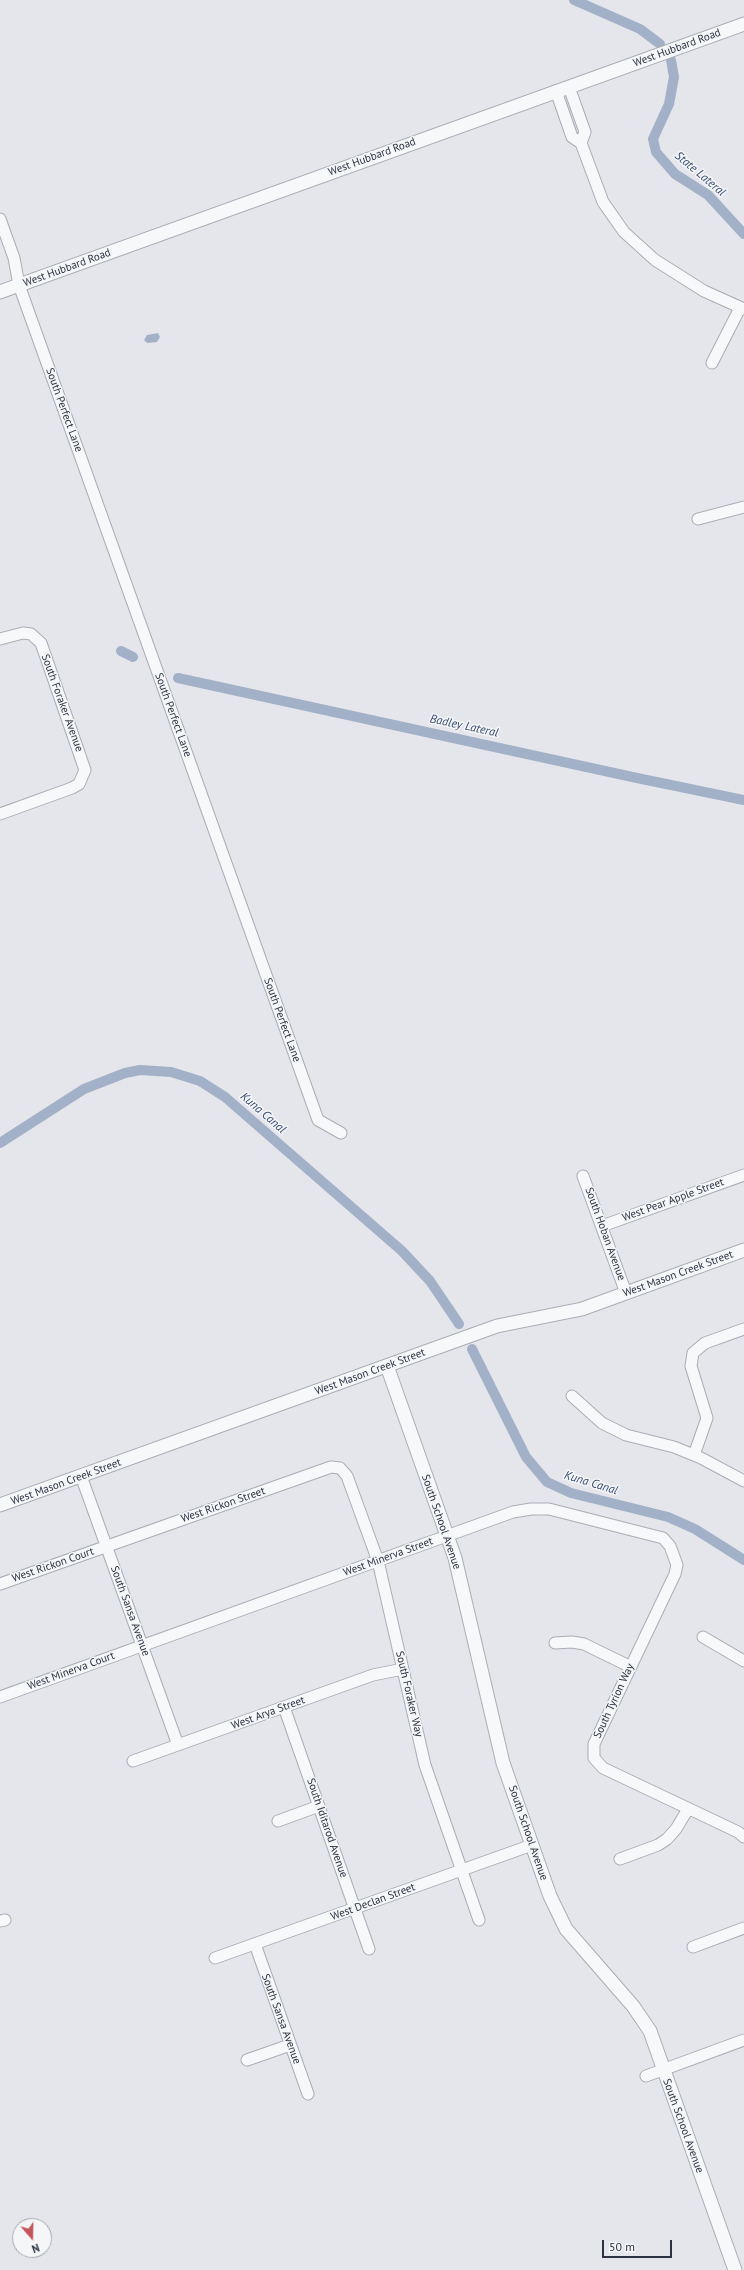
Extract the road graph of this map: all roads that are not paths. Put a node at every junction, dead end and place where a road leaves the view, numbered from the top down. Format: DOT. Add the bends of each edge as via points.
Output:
graph roads {
  1 [pos="744,24"];
  2 [pos="569,86"];
  3 [pos="556,91"];
  4 [pos="581,143"];
  5 [pos="0,220"];
  6 [pos="19,285"];
  7 [pos="0,292"];
  8 [pos="742,308"];
  9 [pos="712,363"];
  10 [pos="744,507"];
  11 [pos="698,519"];
  12 [pos="0,639"];
  13 [pos="0,814"];
  14 [pos="340,1133"];
  15 [pos="744,1174"];
  16 [pos="583,1176"];
  17 [pos="602,1226"];
  18 [pos="744,1250"];
  19 [pos="626,1292"];
  20 [pos="744,1329"];
  21 [pos="387,1366"];
  22 [pos="572,1396"];
  23 [pos="694,1455"];
  24 [pos="340,1468"];
  25 [pos="81,1476"];
  26 [pos="744,1480"];
  27 [pos="0,1505"];
  28 [pos="447,1536"];
  29 [pos="106,1546"];
  30 [pos="675,1555"];
  31 [pos="378,1561"];
  32 [pos="0,1584"];
  33 [pos="703,1637"];
  34 [pos="555,1642"];
  35 [pos="142,1646"];
  36 [pos="744,1661"];
  37 [pos="630,1667"];
  38 [pos="403,1669"];
  39 [pos="0,1697"];
  40 [pos="284,1707"];
  41 [pos="178,1745"];
  42 [pos="133,1761"];
  43 [pos="319,1806"];
  44 [pos="688,1809"];
  45 [pos="278,1821"];
  46 [pos="744,1837"];
  47 [pos="532,1845"];
  48 [pos="620,1859"];
  49 [pos="461,1870"];
  50 [pos="355,1908"];
  51 [pos="479,1920"];
  52 [pos="744,1928"];
  53 [pos="254,1944"];
  54 [pos="693,1947"];
  55 [pos="370,1949"];
  56 [pos="215,1958"];
  57 [pos="744,2040"];
  58 [pos="290,2045"];
  59 [pos="247,2060"];
  60 [pos="663,2070"];
  61 [pos="646,2076"];
  62 [pos="308,2094"];
  63 [pos="735,2270"];
  1 -- 2 [label="street, West Hubbard Road"];
  2 -- 3 [label="street, West Hubbard Road"];
  2 -- 4 [label="street" via="585,132"];
  3 -- 4 [label="street" via="572,137"];
  3 -- 6 [label="street, West Hubbard Road"];
  4 -- 8 [label="street" via="603,202 624,232 655,260 704,291"];
  5 -- 6 [label="street, South Perfect Lane" via="14,258"];
  6 -- 7 [label="street, West Hubbard Road"];
  6 -- 14 [label="street, South Perfect Lane" via="318,1120"];
  8 -- 9 [label="street"];
  10 -- 11 [label="street"];
  12 -- 13 [label="street, South Foraker Avenue" via="15,633 31,634 41,643 84,763 84,777 79,784"];
  15 -- 17 [label="street, West Pear Apple Street"];
  16 -- 17 [label="street, South Hoban Avenue"];
  17 -- 19 [label="street, South Hoban Avenue"];
  18 -- 19 [label="street, West Mason Creek Street"];
  19 -- 21 [label="street, West Mason Creek Street" via="582,1309 497,1326"];
  20 -- 23 [label="street" via="705,1343 693,1353 691,1366 707,1418"];
  21 -- 25 [label="street, West Mason Creek Street"];
  21 -- 28 [label="street, South School Avenue"];
  22 -- 23 [label="street" via="602,1423 626,1436 674,1447"];
  23 -- 26 [label="street"];
  24 -- 29 [label="street, West Rickon Street" via="331,1467"];
  24 -- 31 [label="street, South Foraker Way" via="348,1476"];
  25 -- 27 [label="street, West Mason Creek Street"];
  25 -- 29 [label="street, South Sansa Avenue"];
  28 -- 30 [label="street, West Minerva Street" via="513,1512 549,1509 663,1538"];
  28 -- 31 [label="street, West Minerva Street"];
  28 -- 47 [label="street, South School Avenue" via="468,1610 501,1755"];
  29 -- 32 [label="street, West Rickon Court"];
  29 -- 35 [label="street, South Sansa Avenue"];
  30 -- 37 [label="street, South Tyrion Way" via="675,1574"];
  31 -- 35 [label="street, West Minerva Street"];
  31 -- 38 [label="street, South Foraker Way"];
  33 -- 36 [label="street"];
  34 -- 37 [label="street" via="584,1644"];
  35 -- 39 [label="street, West Minerva Court"];
  35 -- 41 [label="street, South Sansa Avenue"];
  37 -- 44 [label="street, South Tyrion Way" via="594,1744 594,1758 603,1768"];
  38 -- 40 [label="street, West Arya Street" via="373,1675"];
  38 -- 49 [label="street, South Foraker Way" via="425,1765"];
  40 -- 41 [label="street, West Arya Street"];
  40 -- 43 [label="street, South Iditarod Avenue"];
  41 -- 42 [label="street, West Arya Street"];
  43 -- 45 [label="street"];
  43 -- 50 [label="street, South Iditarod Avenue"];
  44 -- 46 [label="street, South Tyrion Way"];
  44 -- 48 [label="street" via="667,1839"];
  47 -- 49 [label="street, West Declan Street"];
  47 -- 60 [label="street, South School Avenue" via="550,1896 566,1929 642,2018 650,2032"];
  49 -- 50 [label="street, West Declan Street"];
  49 -- 51 [label="street, South Foraker Way"];
  50 -- 53 [label="street, West Declan Street"];
  50 -- 55 [label="street, South Iditarod Avenue"];
  52 -- 54 [label="street"];
  53 -- 56 [label="street, West Declan Street"];
  53 -- 58 [label="street, South Sansa Avenue"];
  57 -- 60 [label="street"];
  58 -- 59 [label="street"];
  58 -- 62 [label="street, South Sansa Avenue"];
  60 -- 61 [label="street"];
  60 -- 63 [label="street, South School Avenue"];
}
